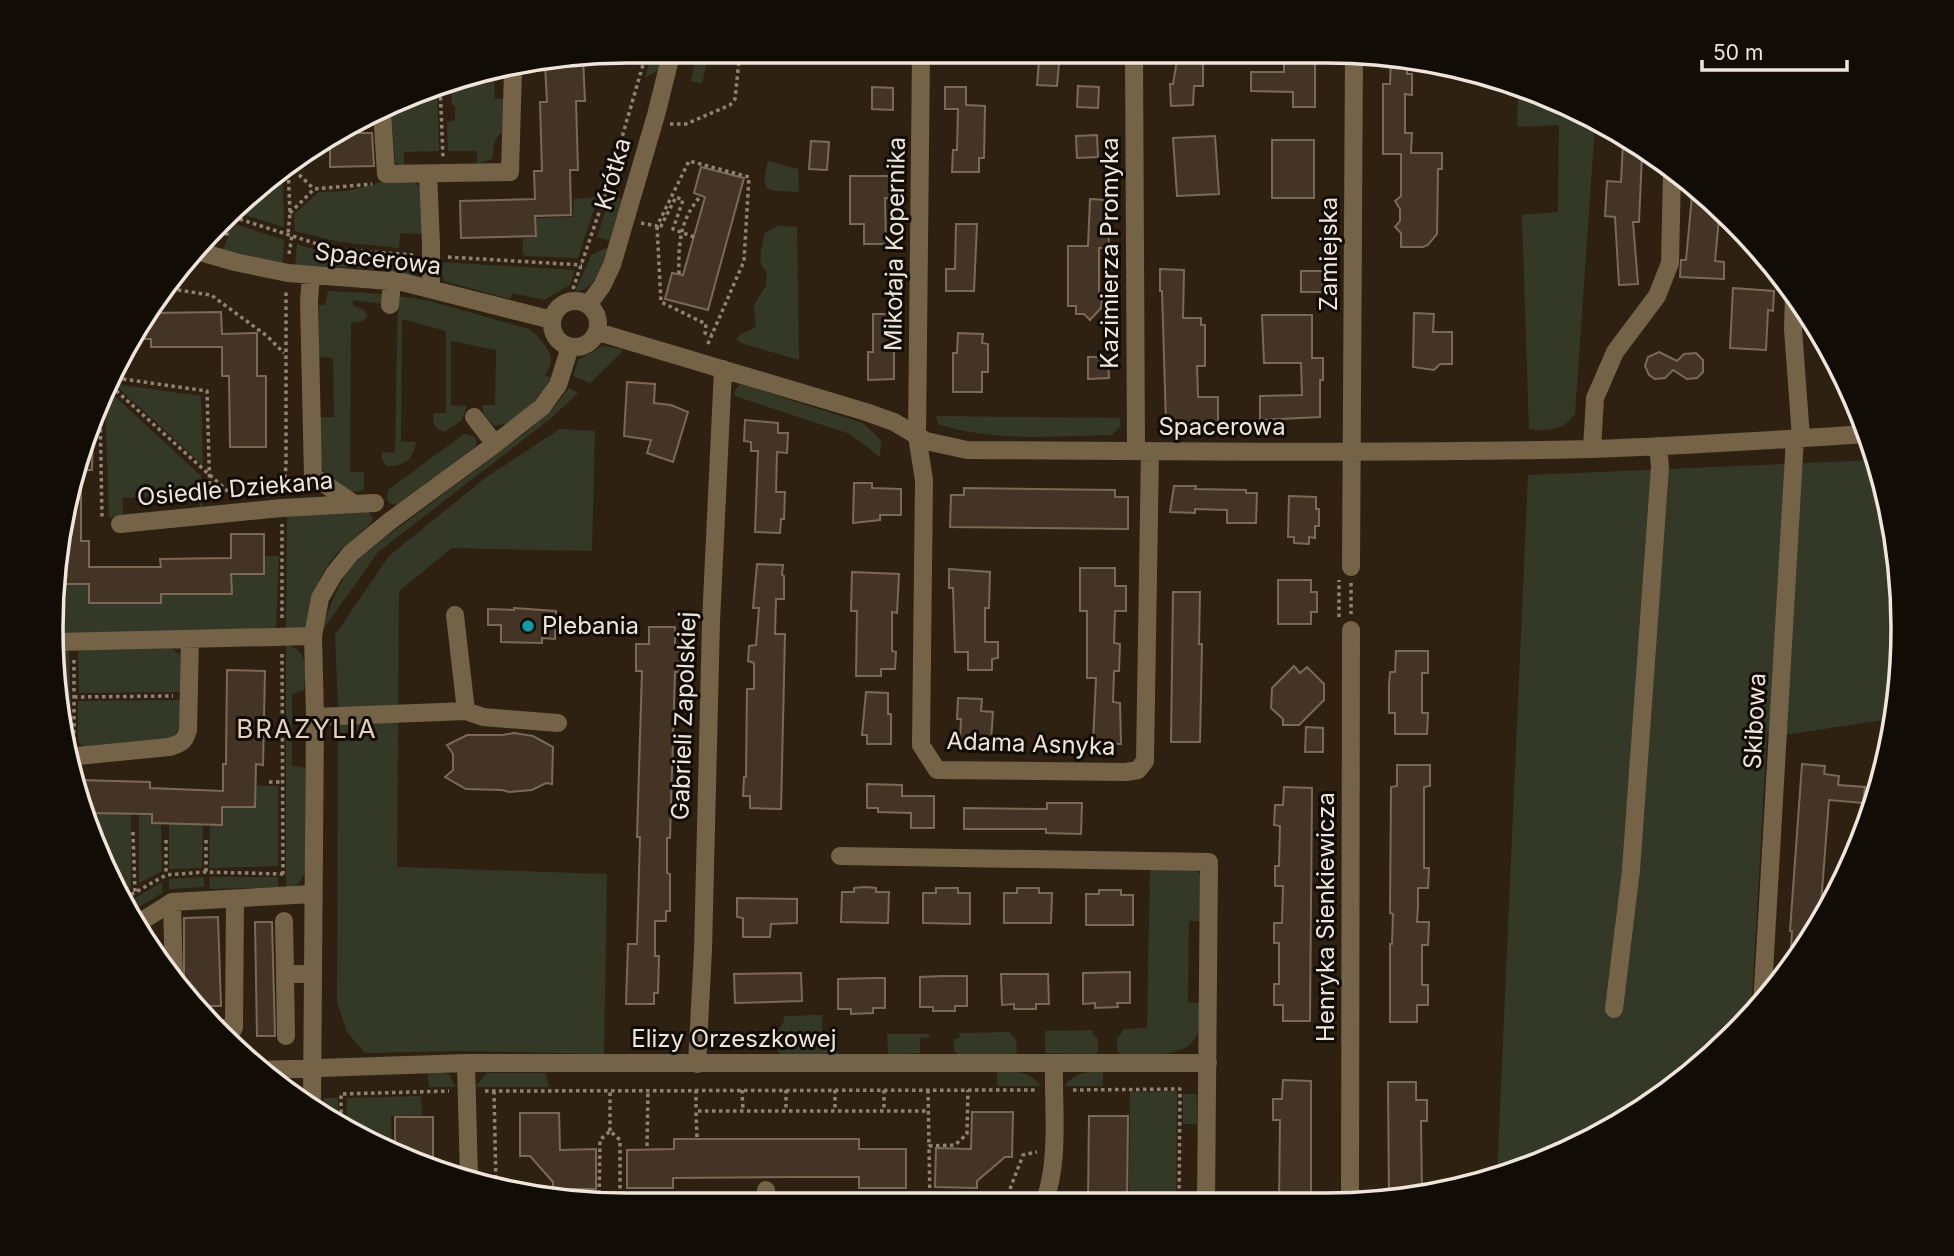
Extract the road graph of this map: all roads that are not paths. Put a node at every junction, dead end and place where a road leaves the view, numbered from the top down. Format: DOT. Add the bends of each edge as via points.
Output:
graph roads {
  1 [pos="669,63"];
  2 [pos="921,63"];
  3 [pos="1134,63"];
  4 [pos="1354,64"];
  5 [pos="513,75"];
  6 [pos="383,119"];
  7 [pos="436,173"];
  8 [pos="1672,181"];
  9 [pos="205,253"];
  10 [pos="311,275"];
  11 [pos="393,280"];
  12 [pos="430,287"];
  13 [pos="390,305"];
  14 [pos="587,305"];
  15 [pos="1793,311"];
  16 [pos="552,320"];
  17 [pos="598,332"];
  18 [pos="570,347"];
  19 [pos="723,369"];
  20 [pos="474,417"];
  21 [pos="1856,434"];
  22 [pos="917,436"];
  23 [pos="1798,438"];
  24 [pos="495,444"];
  25 [pos="1658,446"];
  26 [pos="1592,449"];
  27 [pos="1143,451"];
  28 [pos="1352,452"];
  29 [pos="354,504"];
  30 [pos="390,521"];
  31 [pos="120,524"];
  32 [pos="1351,567"];
  33 [pos="455,615"];
  34 [pos="1352,630"];
  35 [pos="313,636"];
  36 [pos="190,639"];
  37 [pos="65,642"];
  38 [pos="466,710"];
  39 [pos="315,717"];
  40 [pos="558,723"];
  41 [pos="78,756"];
  42 [pos="840,856"];
  43 [pos="313,894"];
  44 [pos="235,899"];
  45 [pos="172,902"];
  46 [pos="145,919"];
  47 [pos="284,921"];
  48 [pos="174,963"];
  49 [pos="285,974"];
  50 [pos="312,974"];
  51 [pos="1763,985"];
  52 [pos="1614,1009"];
  53 [pos="228,1028"];
  54 [pos="286,1036"];
  55 [pos="466,1063"];
  56 [pos="1054,1063"];
  57 [pos="1208,1063"];
  58 [pos="697,1064"];
  59 [pos="311,1069"];
  60 [pos="276,1070"];
  61 [pos="312,1096"];
  62 [pos="469,1170"];
  63 [pos="1350,1192"];
  64 [pos="1048,1193"];
  65 [pos="1206,1193"];
  1 -- 14 [label="street, Krótka" via="612,265"];
  2 -- 22 [label="street, Mikołaja Kopernika"];
  3 -- 27 [label="street, Kazimierza Promyka"];
  4 -- 28 [label="street, Zamiejska"];
  5 -- 7 [label="street" via="510,172"];
  6 -- 7 [label="street" via="386,174"];
  7 -- 12 [label="street"];
  8 -- 26 [label="street" via="1670,263 1657,296 1615,352 1595,398"];
  9 -- 10 [label="street, Spacerowa"];
  10 -- 11 [label="street, Spacerowa"];
  10 -- 29 [label="street, Osiedle Dziekana" via="313,476"];
  11 -- 12 [label="street, Spacerowa"];
  11 -- 13 [label="street"];
  12 -- 16 [label="street, Spacerowa"];
  14 -- 16 [label="street" via="566,303"];
  14 -- 17 [label="street" via="597,316"];
  15 -- 23 [label="street, Skibowa"];
  16 -- 18 [label="street" via="556,337"];
  17 -- 18 [label="street" via="587,345"];
  17 -- 19 [label="street, Spacerowa"];
  18 -- 24 [label="street" via="562,377 548,399"];
  19 -- 22 [label="street, Spacerowa" via="866,412"];
  19 -- 58 [label="street, Gabrieli Zapolskiej"];
  20 -- 24 [label="street"];
  21 -- 23 [label="street, Spacerowa"];
  22 -- 27 [label="street, Spacerowa" via="967,450"];
  22 -- 27 [label="street, Adama Asnyka" via="924,480 921,745 937,770 1126,772 1138,770 1145,761"];
  23 -- 25 [label="street, Spacerowa"];
  23 -- 51 [label="street, Skibowa"];
  24 -- 30 [label="street"];
  25 -- 26 [label="street, Spacerowa"];
  25 -- 52 [label="street" via="1632,870"];
  26 -- 28 [label="street, Spacerowa"];
  27 -- 28 [label="street, Spacerowa"];
  28 -- 32 [label="street, Zamiejska"];
  29 -- 30 [label="street, Osiedle Dziekana" via="375,496"];
  29 -- 31 [label="street, Osiedle Dziekana"];
  30 -- 35 [label="street" via="351,553 334,574 320,598"];
  33 -- 38 [label="street"];
  34 -- 63 [label="street, Henryka Sienkiewicza"];
  35 -- 36 [label="street"];
  35 -- 39 [label="street"];
  36 -- 37 [label="street"];
  36 -- 41 [label="street" via="186,738 169,747"];
  38 -- 39 [label="street"];
  38 -- 40 [label="street" via="483,717"];
  39 -- 43 [label="street"];
  42 -- 57 [label="street" via="1209,862"];
  43 -- 44 [label="street"];
  43 -- 50 [label="street"];
  44 -- 45 [label="street"];
  44 -- 53 [label="street" via="234,1028"];
  45 -- 46 [label="street"];
  45 -- 48 [label="street"];
  47 -- 49 [label="street"];
  49 -- 50 [label="street"];
  49 -- 54 [label="street"];
  50 -- 59 [label="street"];
  55 -- 58 [label="street, Elizy Orzeszkowej"];
  55 -- 59 [label="street, Elizy Orzeszkowej"];
  55 -- 62 [label="street"];
  56 -- 57 [label="street, Elizy Orzeszkowej"];
  56 -- 58 [label="street, Elizy Orzeszkowej"];
  56 -- 64 [label="street" via="1054,1148"];
  57 -- 65 [label="street"];
  59 -- 60 [label="street, Elizy Orzeszkowej"];
  59 -- 61 [label="street"];
}
